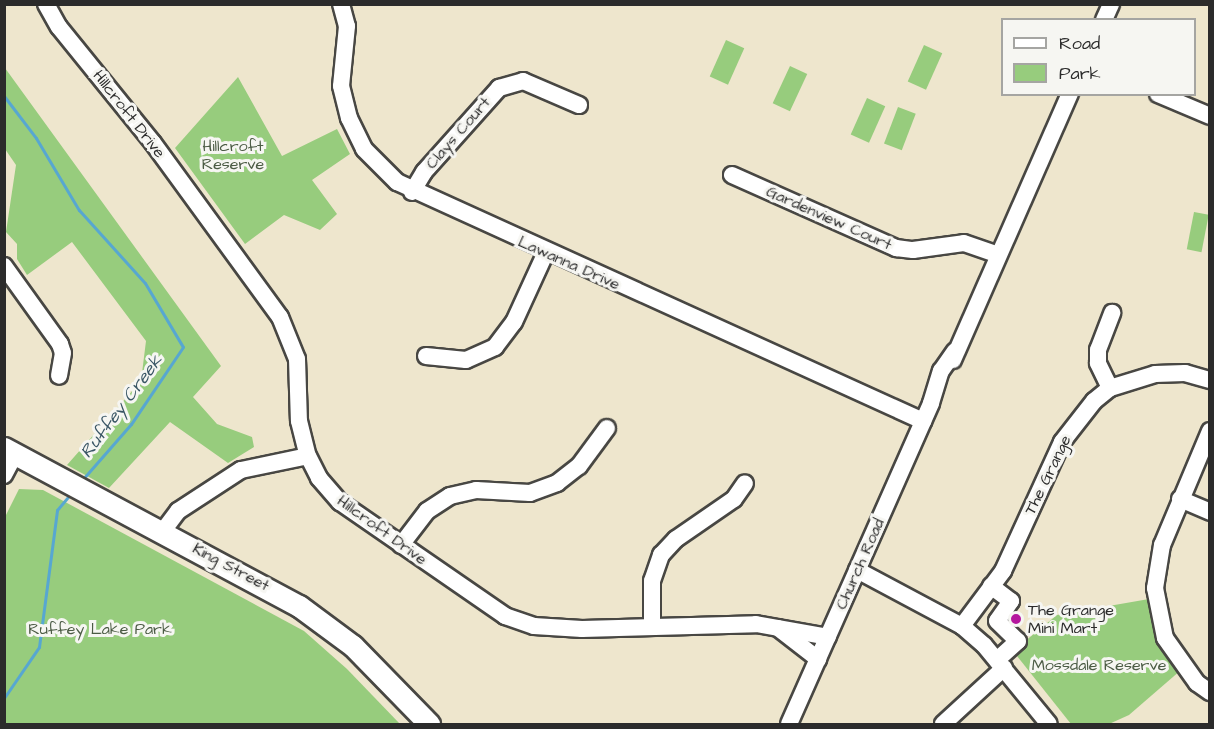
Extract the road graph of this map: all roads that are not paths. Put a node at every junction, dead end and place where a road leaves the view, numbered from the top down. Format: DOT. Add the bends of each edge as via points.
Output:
graph roads {
  1 [pos="46,4"];
  2 [pos="341,4"];
  3 [pos="1111,4"];
  4 [pos="1105,18"];
  5 [pos="1069,96"];
  6 [pos="1163,96"];
  7 [pos="579,105"];
  8 [pos="1209,116"];
  9 [pos="732,175"];
  10 [pos="412,192"];
  11 [pos="546,252"];
  12 [pos="998,255"];
  13 [pos="4,266"];
  14 [pos="1112,313"];
  15 [pos="426,356"];
  16 [pos="59,376"];
  17 [pos="1209,380"];
  18 [pos="1110,388"];
  19 [pos="923,421"];
  20 [pos="607,428"];
  21 [pos="1209,430"];
  22 [pos="10,451"];
  23 [pos="308,456"];
  24 [pos="4,475"];
  25 [pos="746,483"];
  26 [pos="1180,499"];
  27 [pos="1209,512"];
  28 [pos="170,535"];
  29 [pos="401,544"];
  30 [pos="855,574"];
  31 [pos="991,586"];
  32 [pos="962,626"];
  33 [pos="652,627"];
  34 [pos="778,627"];
  35 [pos="828,637"];
  36 [pos="818,659"];
  37 [pos="1000,664"];
  38 [pos="1209,692"];
  39 [pos="429,724"];
  40 [pos="789,724"];
  41 [pos="943,724"];
  42 [pos="1049,724"];
  1 -- 23 [label="street, Hillcroft Drive" via="59,27 153,143 280,317 297,359 299,421"];
  2 -- 10 [label="street, Lawanna Drive" via="347,26 341,86 349,118 372,159"];
  3 -- 4 [label="street"];
  5 -- 12 [label="street, Church Road"];
  6 -- 8 [label="street"];
  7 -- 10 [label="street, Clays Court" via="523,81 499,88 424,172"];
  9 -- 12 [label="street, Gardenview Court" via="888,245 913,250 964,243"];
  10 -- 11 [label="street, Lawanna Drive"];
  11 -- 15 [label="street" via="514,322 495,347 466,360"];
  11 -- 19 [label="street, Lawanna Drive"];
  12 -- 19 [label="street, Church Road" via="955,351 945,384"];
  13 -- 16 [label="street" via="60,344 63,353"];
  14 -- 18 [label="street" via="1098,350 1098,363"];
  17 -- 18 [label="street, The Grange" via="1185,373 1155,375"];
  18 -- 31 [label="street, The Grange" via="1078,418 1062,442 1003,571"];
  19 -- 30 [label="street, Church Road"];
  20 -- 29 [label="street" via="579,466 557,483 530,493 476,490 450,496 427,512"];
  21 -- 26 [label="street"];
  22 -- 24 [label="street"];
  22 -- 28 [label="main road, King Street"];
  23 -- 28 [label="street" via="248,467 178,511"];
  23 -- 29 [label="street, Hillcroft Drive" via="319,478 340,502"];
  25 -- 33 [label="street" via="734,499 676,539 662,555 652,581"];
  26 -- 27 [label="street"];
  26 -- 38 [label="street" via="1162,545 1155,588 1159,617 1179,660"];
  28 -- 39 [label="main road, King Street" via="281,594 336,631"];
  29 -- 33 [label="street, Hillcroft Drive" via="519,622 557,629"];
  30 -- 32 [label="street"];
  30 -- 35 [label="street, Church Road"];
  31 -- 32 [label="street, The Grange"];
  31 -- 37 [label="street" via="1011,602 997,621 1018,641"];
  32 -- 37 [label="street"];
  33 -- 34 [label="street, Hillcroft Drive"];
  34 -- 35 [label="street, Hillcroft Drive"];
  34 -- 36 [label="street"];
  35 -- 36 [label="street, Church Road"];
  36 -- 40 [label="street, Church Road"];
  37 -- 41 [label="street"];
  37 -- 42 [label="street"];
}
